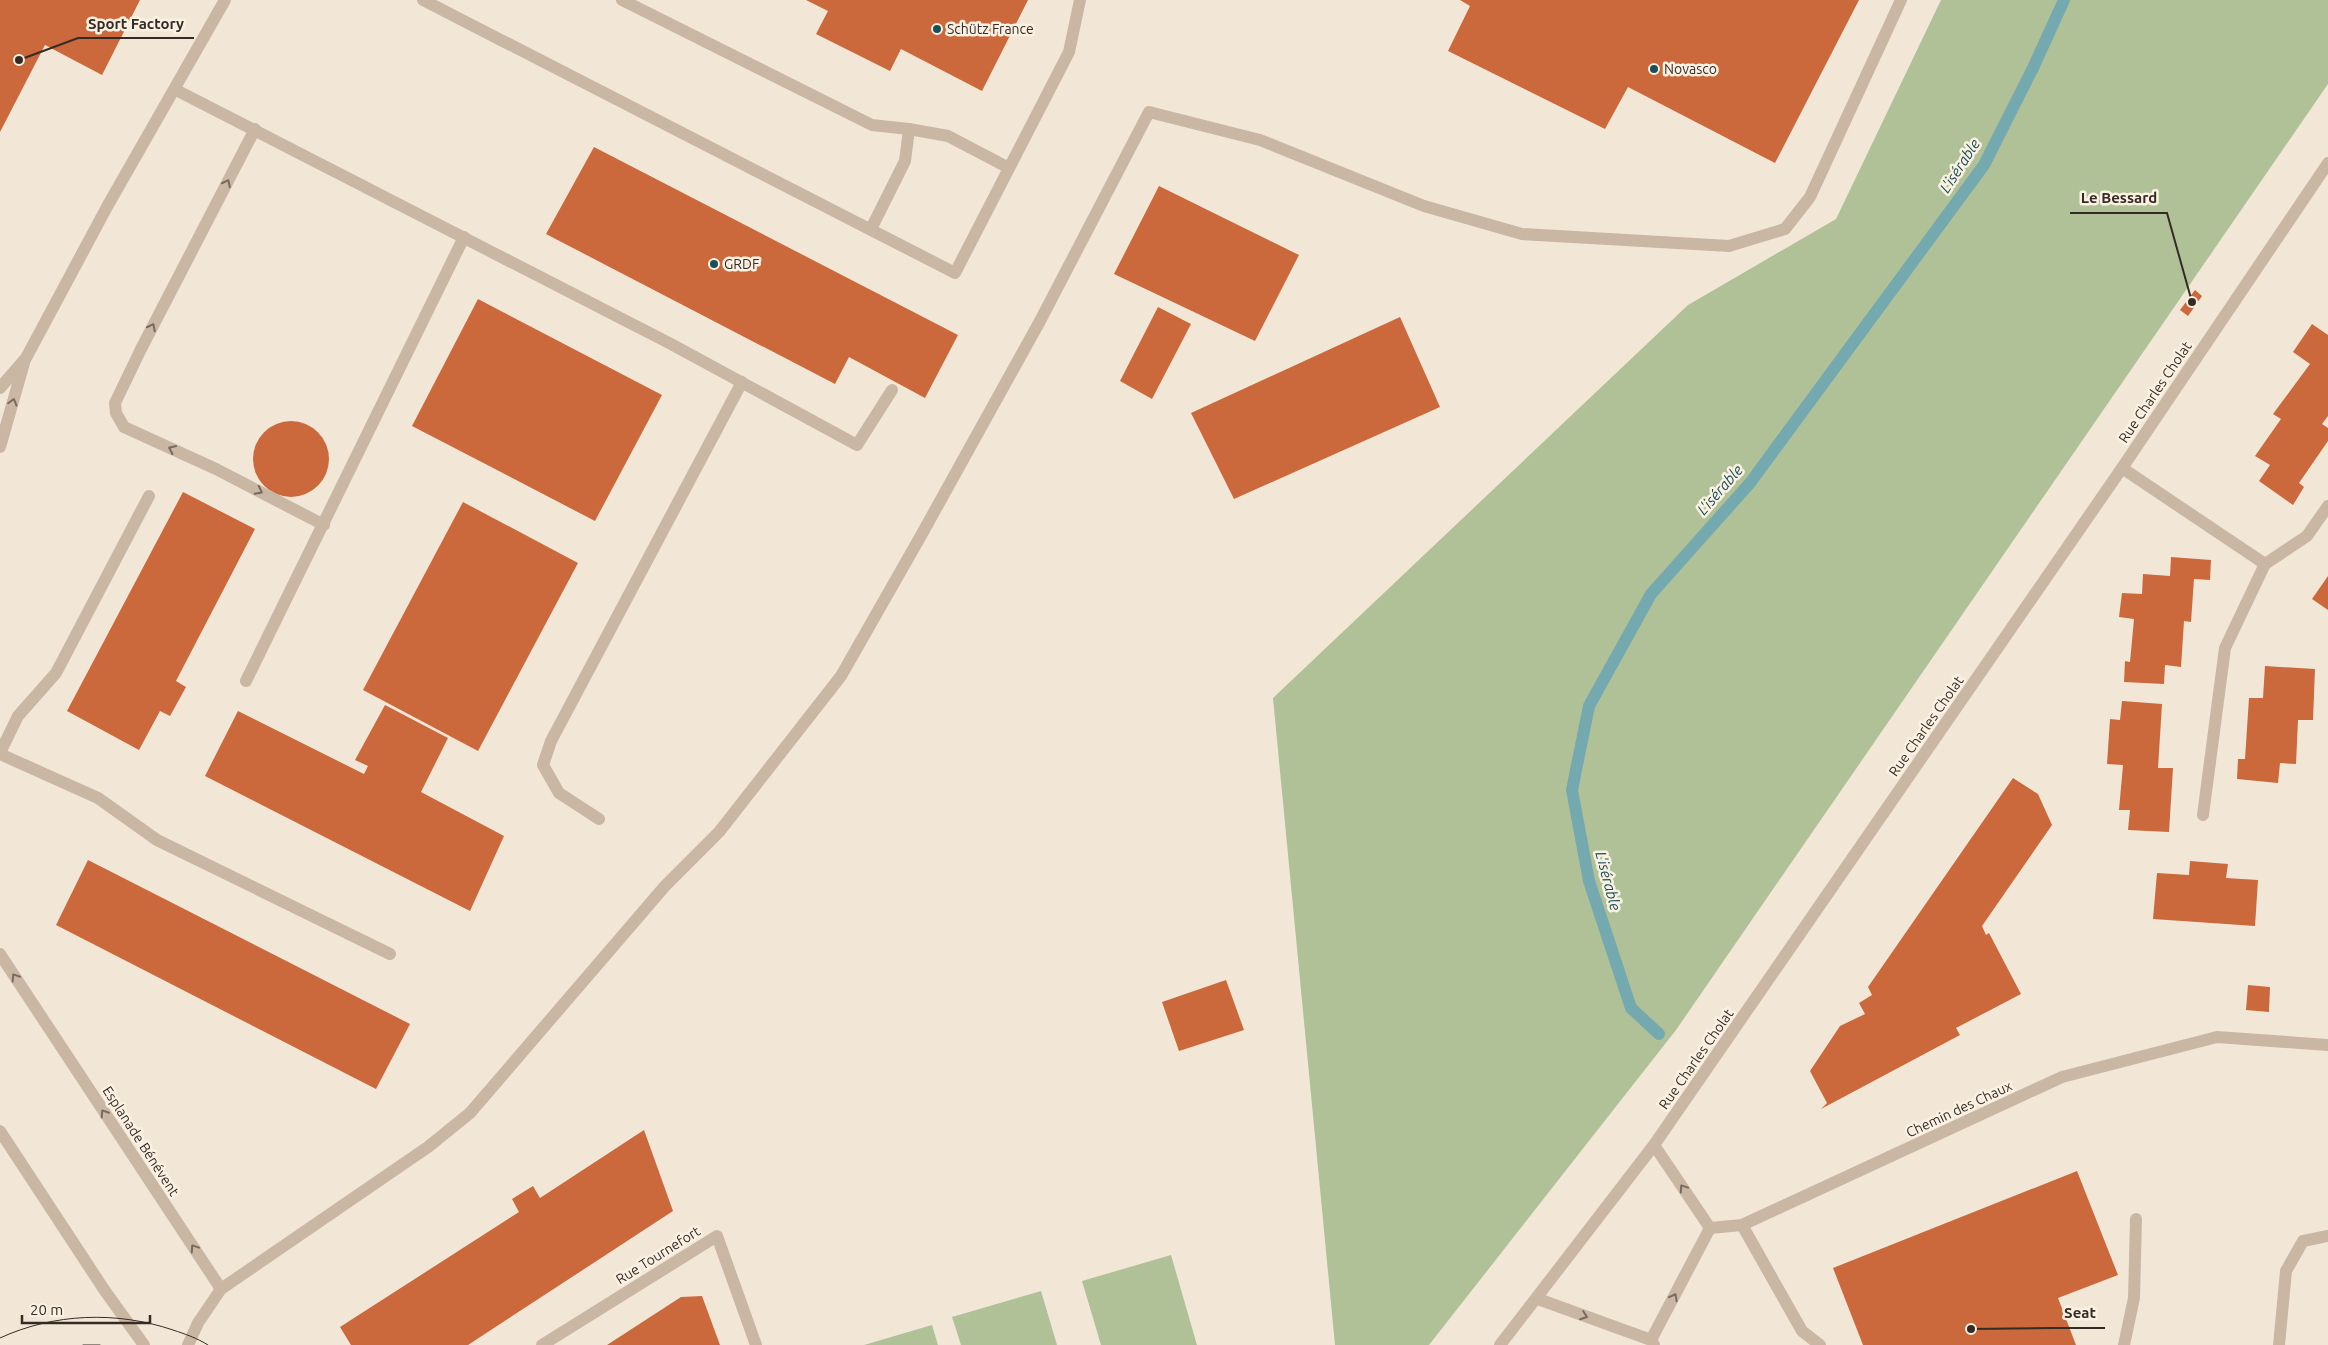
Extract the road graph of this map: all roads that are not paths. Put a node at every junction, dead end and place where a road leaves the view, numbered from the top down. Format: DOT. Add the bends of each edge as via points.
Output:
graph roads {
  1 [pos="226,0"];
  2 [pos="423,0"];
  3 [pos="622,0"];
  4 [pos="1080,0"];
  5 [pos="1901,0"];
  6 [pos="176,90"];
  7 [pos="909,128"];
  8 [pos="255,129"];
  9 [pos="2328,163"];
  10 [pos="1009,168"];
  11 [pos="872,229"];
  12 [pos="464,238"];
  13 [pos="26,358"];
  14 [pos="742,382"];
  15 [pos="0,388"];
  16 [pos="892,390"];
  17 [pos="0,447"];
  18 [pos="2122,468"];
  19 [pos="148,496"];
  20 [pos="2328,506"];
  21 [pos="324,525"];
  22 [pos="2265,564"];
  23 [pos="246,681"];
  24 [pos="0,754"];
  25 [pos="2203,815"];
  26 [pos="599,819"];
  27 [pos="0,954"];
  28 [pos="390,954"];
  29 [pos="2328,1045"];
  30 [pos="0,1130"];
  31 [pos="1654,1145"];
  32 [pos="2136,1219"];
  33 [pos="1742,1226"];
  34 [pos="1710,1228"];
  35 [pos="2328,1236"];
  36 [pos="221,1289"];
  37 [pos="1538,1298"];
  38 [pos="1652,1343"];
  39 [pos="144,1345"];
  40 [pos="188,1345"];
  41 [pos="542,1345"];
  42 [pos="756,1345"];
  43 [pos="1500,1345"];
  44 [pos="1820,1345"];
  45 [pos="2124,1345"];
  46 [pos="2279,1345"];
  1 -- 6 [label="street"];
  2 -- 11 [label="street"];
  3 -- 7 [label="street" via="872,125"];
  4 -- 10 [label="street" via="1069,52"];
  5 -- 36 [label="street" via="1810,198 1785,229 1729,246 1522,234 1424,206 1260,140 1149,112 1036,329 840,676 719,832 665,886 470,1113 428,1147"];
  6 -- 8 [label="street"];
  6 -- 13 [label="street" via="108,205"];
  7 -- 10 [label="street" via="948,136"];
  7 -- 11 [label="street" via="905,161"];
  8 -- 12 [label="street"];
  8 -- 21 [label="street" via="115,403 116,413 124,426"];
  9 -- 18 [label="street, Rue Charles Cholat"];
  10 -- 11 [label="street" via="955,273"];
  12 -- 14 [label="street"];
  12 -- 21 [label="street"];
  13 -- 15 [label="street"];
  17 -- 13 [label="street, one-way"];
  14 -- 16 [label="street" via="857,445"];
  14 -- 26 [label="street" via="551,741 543,765 558,793"];
  18 -- 22 [label="street"];
  18 -- 31 [label="street, Rue Charles Cholat"];
  19 -- 24 [label="street" via="56,673 18,716"];
  20 -- 22 [label="street" via="2307,536"];
  21 -- 23 [label="street"];
  22 -- 25 [label="street" via="2225,648"];
  24 -- 28 [label="street" via="98,798 157,840"];
  36 -- 27 [label="street, Esplanade Bénévent, one-way"];
  29 -- 33 [label="street, Chemin des Chaux" via="2217,1037 2062,1077"];
  30 -- 39 [label="street"];
  34 -- 31 [label="street, one-way"];
  31 -- 37 [label="street, Rue Charles Cholat"];
  32 -- 45 [label="street" via="2134,1298"];
  33 -- 34 [label="street, Chemin des Chaux"];
  33 -- 44 [label="street" via="1802,1331"];
  38 -- 34 [label="street, one-way"];
  35 -- 46 [label="street" via="2303,1241 2286,1271"];
  36 -- 40 [label="street" via="198,1323"];
  37 -- 38 [label="street, one-way"];
  37 -- 43 [label="street, Rue Charles Cholat"];
  41 -- 42 [label="street, Rue Tournefort" via="716,1236"];
}
